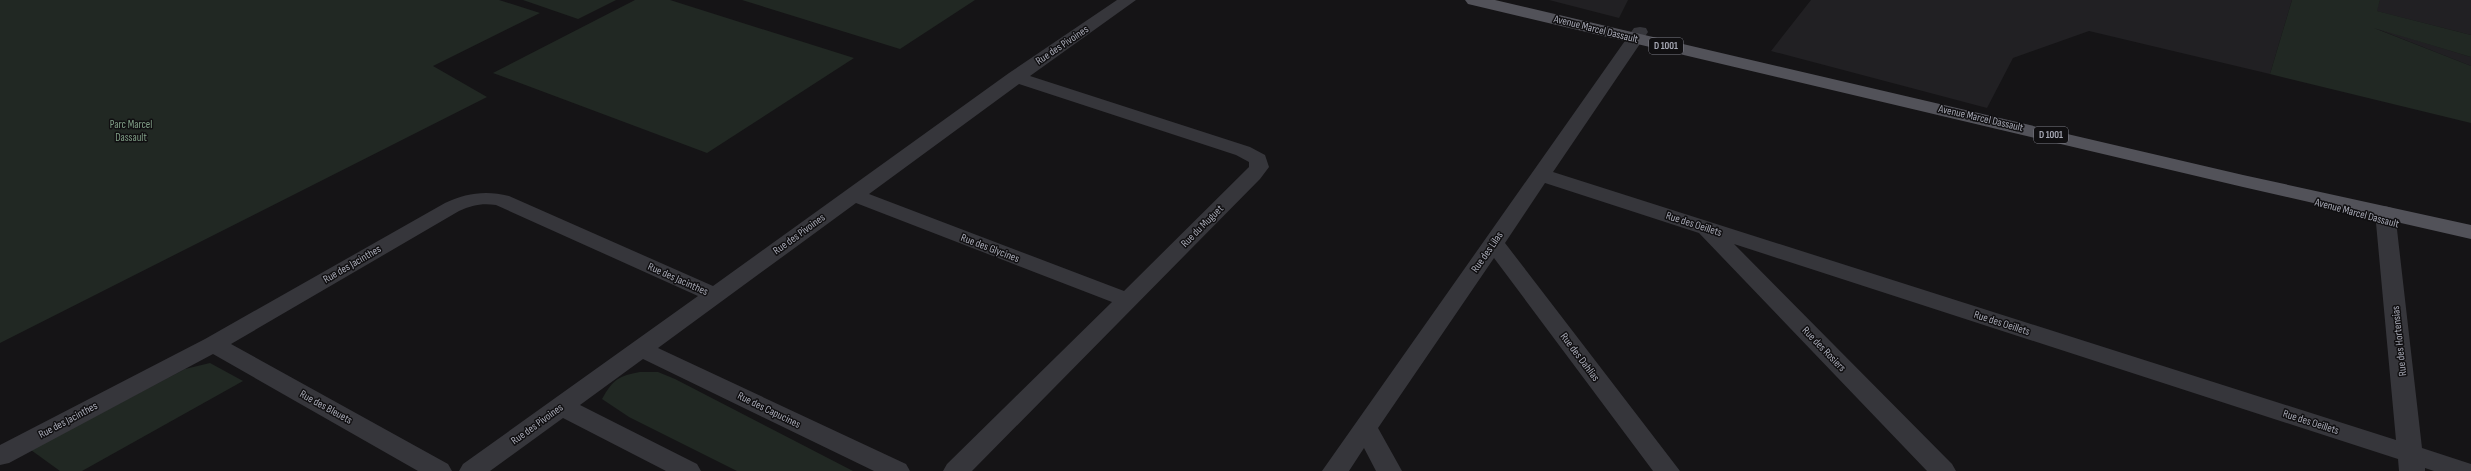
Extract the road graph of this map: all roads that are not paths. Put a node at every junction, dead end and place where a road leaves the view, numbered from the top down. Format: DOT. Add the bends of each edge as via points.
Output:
graph roads {
  1 [pos="1128,0"];
  2 [pos="1474,0"];
  3 [pos="1501,0"];
  4 [pos="1637,36"];
  5 [pos="1016,77"];
  6 [pos="1540,175"];
  7 [pos="854,195"];
  8 [pos="2386,216"];
  9 [pos="1706,227"];
  10 [pos="2471,232"];
  11 [pos="2471,241"];
  12 [pos="1494,243"];
  13 [pos="715,295"];
  14 [pos="1127,300"];
  15 [pos="213,344"];
  16 [pos="641,349"];
  17 [pos="561,406"];
  18 [pos="1366,427"];
  19 [pos="0,456"];
  20 [pos="2411,462"];
  21 [pos="439,471"];
  22 [pos="472,471"];
  23 [pos="688,471"];
  24 [pos="897,471"];
  25 [pos="956,471"];
  26 [pos="1335,471"];
  27 [pos="1389,471"];
  28 [pos="1667,471"];
  29 [pos="1943,471"];
  30 [pos="2464,471"];
  1 -- 5 [label="street, Rue des Pivoines"];
  2 -- 4 [label="main road, Avenue Marcel Dassault / D 1001"];
  3 -- 4 [label="main road, Avenue Marcel Dassault / D 1001"];
  4 -- 6 [label="street, Rue des Lilas"];
  4 -- 8 [label="main road, Avenue Marcel Dassault / D 1001" via="1775,72 1858,89"];
  5 -- 7 [label="street, Rue des Pivoines"];
  5 -- 14 [label="street, Rue du Muguet" via="1243,150 1258,159 1258,167 1253,175"];
  6 -- 9 [label="street, Rue des Oeillets"];
  6 -- 12 [label="street, Rue des Lilas"];
  7 -- 13 [label="street, Rue des Pivoines"];
  7 -- 14 [label="street, Rue des Glycines"];
  8 -- 10 [label="main road, Avenue Marcel Dassault"];
  8 -- 11 [label="main road, Avenue Marcel Dassault"];
  8 -- 20 [label="street, Rue des Hortensias"];
  9 -- 20 [label="street, Rue des Oeillets"];
  9 -- 29 [label="street, Rue des Rosiers"];
  12 -- 18 [label="street, Rue des Lilas"];
  12 -- 28 [label="street, Rue des Dahlias"];
  13 -- 15 [label="street, Rue des Jacinthes" via="502,200 477,198 452,207"];
  13 -- 16 [label="street, Rue des Pivoines"];
  14 -- 25 [label="street, Rue du Muguet"];
  15 -- 19 [label="street, Rue des Jacinthes"];
  15 -- 21 [label="street, Rue des Bleuets"];
  16 -- 17 [label="street, Rue des Pivoines"];
  16 -- 24 [label="street, Rue des Capucines"];
  17 -- 22 [label="street, Rue des Pivoines"];
  17 -- 23 [label="street"];
  18 -- 26 [label="street, Rue des Lilas"];
  18 -- 27 [label="street"];
  20 -- 30 [label="street, Rue des Oeillets"];
}
